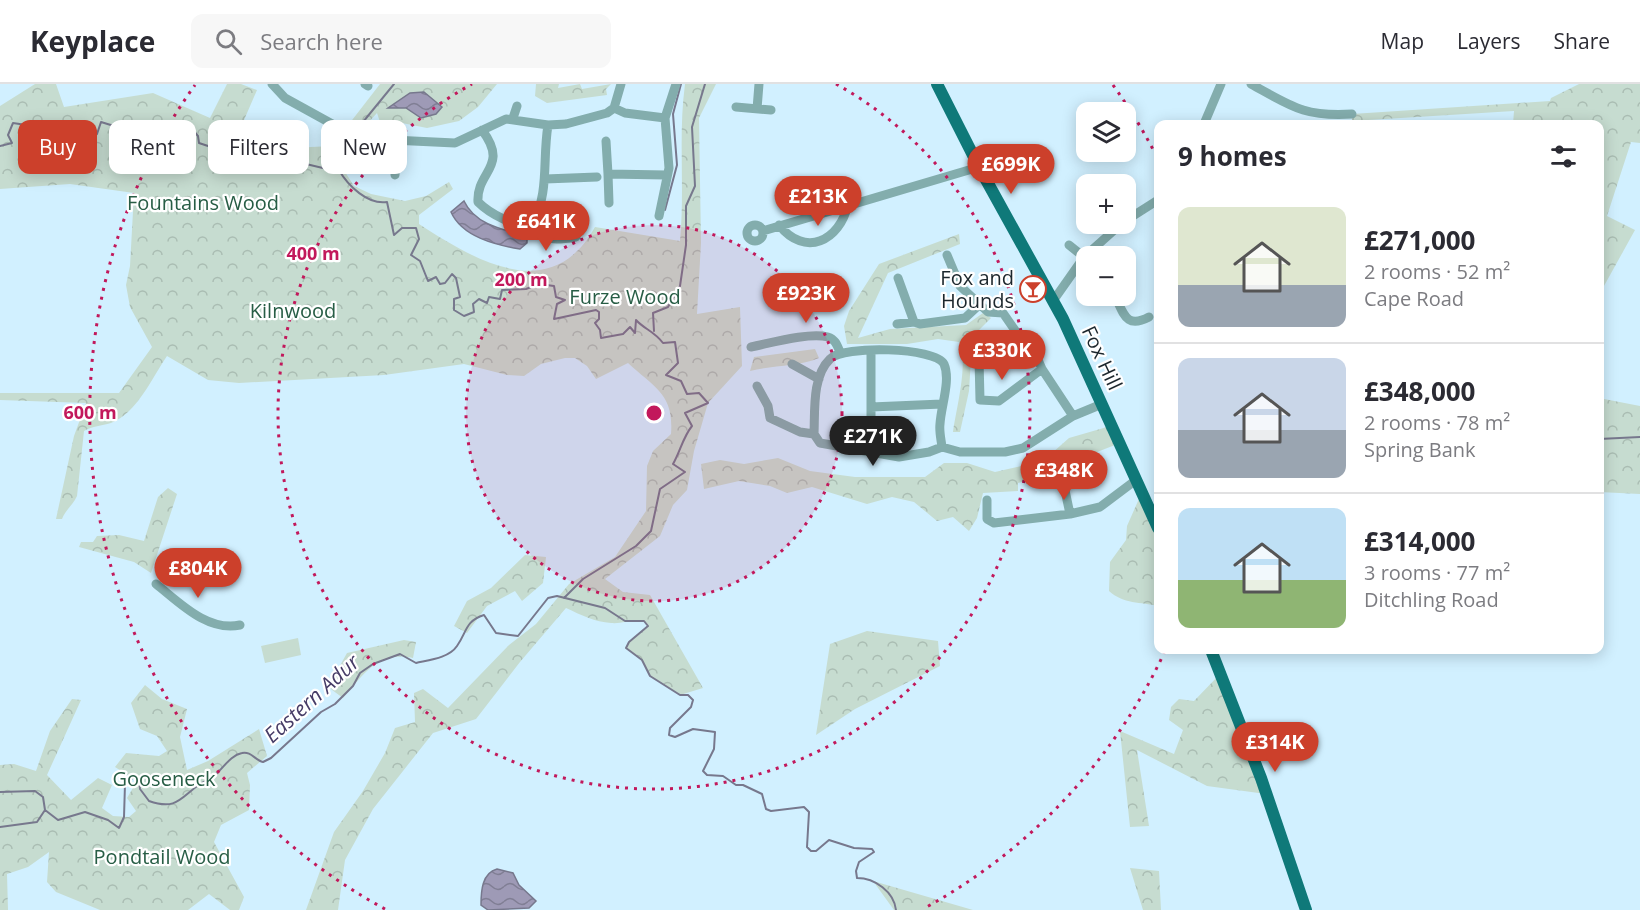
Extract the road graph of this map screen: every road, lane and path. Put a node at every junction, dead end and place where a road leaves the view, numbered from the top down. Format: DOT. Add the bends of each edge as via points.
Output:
graph roads {
  1 [pos="273,84"];
  2 [pos="621,84"];
  3 [pos="676,84"];
  4 [pos="759,84"];
  5 [pos="937,84"];
  6 [pos="1221,84"];
  7 [pos="1251,84"];
  8 [pos="517,106"];
  9 [pos="736,107"];
  10 [pos="614,108"];
  11 [pos="757,109"];
  12 [pos="771,110"];
  13 [pos="1352,114"];
  14 [pos="513,118"];
  15 [pos="665,118"];
  16 [pos="325,120"];
  17 [pos="1206,120"];
  18 [pos="548,125"];
  19 [pos="482,130"];
  20 [pos="407,141"];
  21 [pos="606,141"];
  22 [pos="979,167"];
  23 [pos="608,174"];
  24 [pos="666,175"];
  25 [pos="597,177"];
  26 [pos="545,179"];
  27 [pos="1154,202"];
  28 [pos="609,203"];
  29 [pos="848,204"];
  30 [pos="1136,213"];
  31 [pos="659,216"];
  32 [pos="779,225"];
  33 [pos="532,226"];
  34 [pos="763,231"];
  35 [pos="1110,234"];
  36 [pos="576,237"];
  37 [pos="1069,245"];
  38 [pos="1098,246"];
  39 [pos="1076,249"];
  40 [pos="947,255"];
  41 [pos="1076,271"];
  42 [pos="898,278"];
  43 [pos="1053,301"];
  44 [pos="979,305"];
  45 [pos="1120,306"];
  46 [pos="914,322"];
  47 [pos="1146,323"];
  48 [pos="897,324"];
  49 [pos="751,347"];
  50 [pos="840,351"];
  51 [pos="871,351"];
  52 [pos="979,359"];
  53 [pos="792,364"];
  54 [pos="1042,369"];
  55 [pos="819,379"];
  56 [pos="757,386"];
  57 [pos="942,404"];
  58 [pos="1102,404"];
  59 [pos="871,407"];
  60 [pos="1073,416"];
  61 [pos="871,424"];
  62 [pos="814,434"];
  63 [pos="942,447"];
  64 [pos="1136,480"];
  65 [pos="1063,481"];
  66 [pos="987,500"];
  67 [pos="1070,514"];
  68 [pos="1154,519"];
  69 [pos="156,584"];
  70 [pos="240,625"];
  71 [pos="1213,654"];
  72 [pos="1306,910"];
  1 -- 16 [label="street" via="285,98"];
  2 -- 10 [label="street"];
  3 -- 15 [label="street"];
  4 -- 11 [label="street"];
  5 -- 22 [label="main road, Fox Hill"];
  6 -- 17 [label="street"];
  7 -- 13 [label="street" via="1302,111"];
  8 -- 14 [label="street"];
  9 -- 11 [label="street"];
  10 -- 15 [label="street"];
  10 -- 18 [label="street" via="576,122"];
  11 -- 12 [label="street"];
  14 -- 18 [label="street"];
  14 -- 19 [label="street"];
  15 -- 24 [label="street" via="669,151"];
  18 -- 26 [label="street"];
  19 -- 20 [label="street" via="455,143"];
  19 -- 33 [label="street" via="492,146 493,164 477,193 478,202 522,227"];
  21 -- 23 [label="street"];
  22 -- 29 [label="street"];
  22 -- 43 [label="main road, Fox Hill"];
  23 -- 24 [label="street"];
  23 -- 28 [label="street"];
  24 -- 31 [label="street"];
  25 -- 26 [label="street"];
  26 -- 33 [label="street" via="542,207"];
  27 -- 30 [label="street"];
  29 -- 32 [label="street"];
  29 -- 32 [label="street" via="844,221 832,236 820,241 788,237"];
  32 -- 34 [label="street"];
  33 -- 36 [label="street" via="538,235 550,239"];
  35 -- 38 [label="street"];
  37 -- 39 [label="street"];
  40 -- 44 [label="street" via="960,286"];
  41 -- 43 [label="street"];
  42 -- 46 [label="street"];
  43 -- 58 [label="main road, Fox Hill"];
  44 -- 46 [label="street" via="965,318"];
  44 -- 54 [label="street" via="988,312 1003,313 1032,346"];
  45 -- 47 [label="street" via="1131,322"];
  46 -- 48 [label="street"];
  49 -- 50 [label="street" via="829,337"];
  50 -- 51 [label="street"];
  50 -- 55 [label="street" via="823,367"];
  51 -- 57 [label="street" via="934,355 943,362 947,373"];
  51 -- 59 [label="street"];
  52 -- 54 [label="street" via="980,400 999,401"];
  53 -- 55 [label="street"];
  54 -- 60 [label="street"];
  55 -- 62 [label="street"];
  56 -- 62 [label="street" via="770,418"];
  57 -- 59 [label="street"];
  57 -- 63 [label="street"];
  58 -- 60 [label="street"];
  58 -- 64 [label="main road, Fox Hill"];
  59 -- 61 [label="street"];
  60 -- 63 [label="street" via="1023,448 960,452"];
  62 -- 63 [label="street" via="820,443 899,457"];
  64 -- 67 [label="street" via="1100,507"];
  64 -- 68 [label="main road, Fox Hill"];
  65 -- 67 [label="street"];
  66 -- 67 [label="street" via="987,519 994,523"];
  69 -- 70 [label="street" via="205,620 225,626"];
  71 -- 72 [label="main road"];
}
